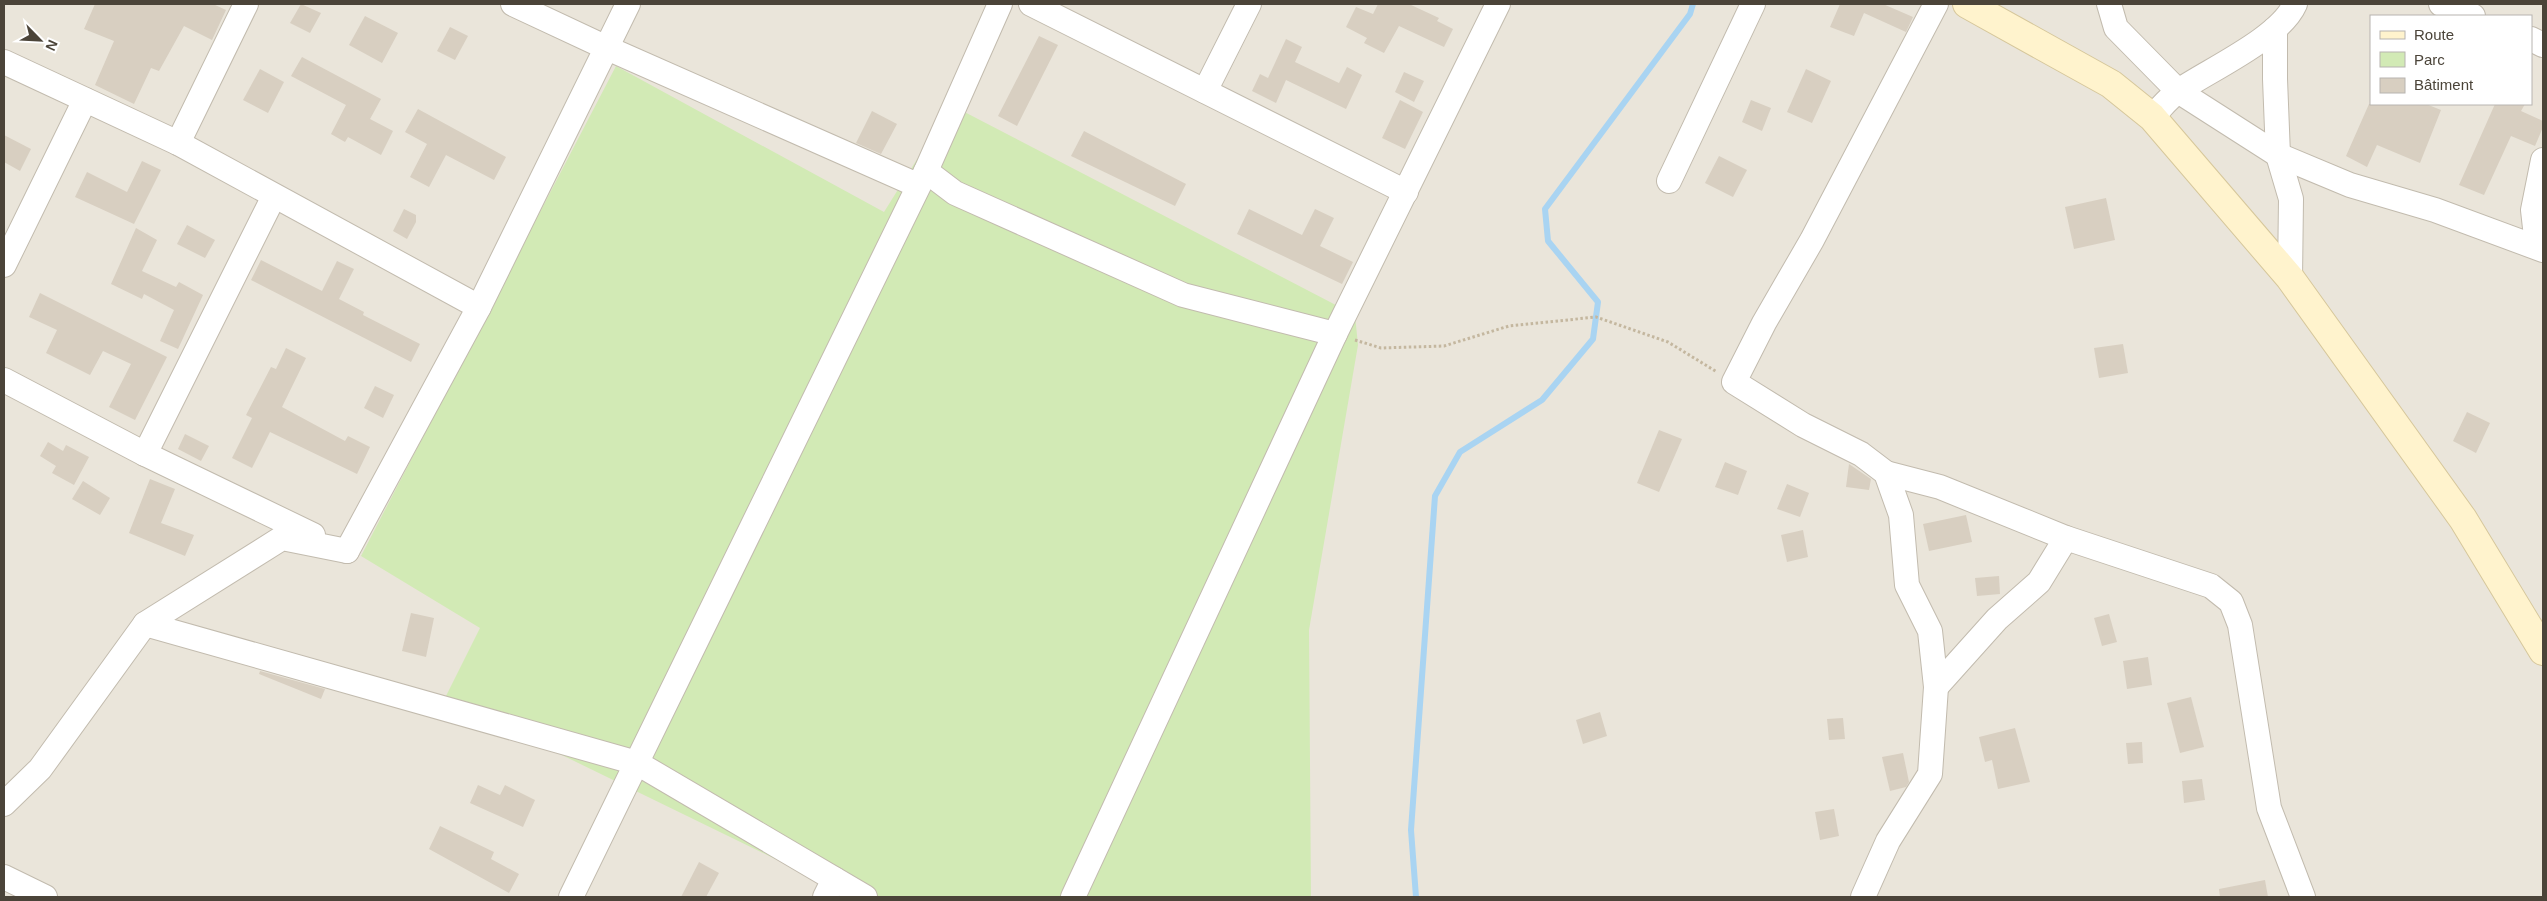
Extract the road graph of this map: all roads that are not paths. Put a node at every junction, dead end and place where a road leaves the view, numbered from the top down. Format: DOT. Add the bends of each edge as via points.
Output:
graph roads {
  1 [pos="246,4"];
  2 [pos="513,4"];
  3 [pos="628,4"];
  4 [pos="1000,4"];
  5 [pos="1031,4"];
  6 [pos="1249,4"];
  7 [pos="1498,4"];
  8 [pos="1753,4"];
  9 [pos="1936,4"];
  10 [pos="1967,4"];
  11 [pos="2109,4"];
  12 [pos="2295,4"];
  13 [pos="2441,4"];
  14 [pos="2471,15"];
  15 [pos="2275,29"];
  16 [pos="607,48"];
  17 [pos="4,62"];
  18 [pos="1205,91"];
  19 [pos="2178,91"];
  20 [pos="85,100"];
  21 [pos="2152,117"];
  22 [pos="178,144"];
  23 [pos="2278,155"];
  24 [pos="2543,160"];
  25 [pos="922,178"];
  26 [pos="1669,181"];
  27 [pos="1406,192"];
  28 [pos="274,196"];
  29 [pos="2540,248"];
  30 [pos="4,265"];
  31 [pos="2290,278"];
  32 [pos="479,307"];
  33 [pos="1335,334"];
  34 [pos="4,380"];
  35 [pos="145,454"];
  36 [pos="1886,473"];
  37 [pos="2066,538"];
  38 [pos="347,551"];
  39 [pos="145,624"];
  40 [pos="2543,651"];
  41 [pos="1936,687"];
  42 [pos="637,763"];
  43 [pos="4,804"];
  44 [pos="4,877"];
  45 [pos="830,888"];
  46 [pos="46,897"];
  47 [pos="571,897"];
  48 [pos="865,897"];
  49 [pos="1073,897"];
  50 [pos="1863,897"];
  51 [pos="2303,897"];
  1 -- 22 [label="street"];
  2 -- 16 [label="street"];
  3 -- 16 [label="street"];
  4 -- 25 [label="street"];
  5 -- 18 [label="street"];
  6 -- 18 [label="street"];
  7 -- 27 [label="street"];
  8 -- 26 [label="street"];
  9 -- 36 [label="street" via="1734,382 1803,425 1861,454"];
  10 -- 21 [label="main road" via="2111,84"];
  11 -- 19 [label="street" via="2116,28"];
  12 -- 15 [label="street"];
  13 -- 14 [label="street"];
  15 -- 19 [label="street"];
  15 -- 23 [label="street"];
  16 -- 25 [label="street"];
  16 -- 32 [label="street"];
  17 -- 20 [label="street"];
  18 -- 27 [label="street"];
  19 -- 21 [label="street"];
  19 -- 23 [label="street"];
  20 -- 22 [label="street"];
  20 -- 30 [label="street"];
  21 -- 31 [label="main road"];
  22 -- 28 [label="street"];
  23 -- 29 [label="street" via="2350,185 2435,210"];
  23 -- 31 [label="street" via="2291,199"];
  24 -- 29 [label="street" via="2533,210"];
  25 -- 33 [label="street" via="1184,294"];
  25 -- 42 [label="street"];
  27 -- 33 [label="street"];
  28 -- 32 [label="street"];
  28 -- 35 [label="street"];
  31 -- 40 [label="main road" via="2463,519"];
  32 -- 38 [label="street"];
  33 -- 49 [label="street"];
  34 -- 35 [label="street"];
  35 -- 38 [label="street"];
  36 -- 37 [label="street" via="1940,487"];
  36 -- 41 [label="street" via="1901,515 1906,585 1930,631"];
  37 -- 41 [label="street" via="2040,582 1997,619"];
  37 -- 51 [label="street" via="2211,586 2231,602 2240,625 2269,808"];
  38 -- 39 [label="street" via="282,538"];
  39 -- 42 [label="street"];
  39 -- 43 [label="street" via="40,770"];
  41 -- 50 [label="street" via="1930,774 1888,841"];
  42 -- 45 [label="street"];
  42 -- 47 [label="street"];
  44 -- 46 [label="street"];
  45 -- 48 [label="street"];
}
